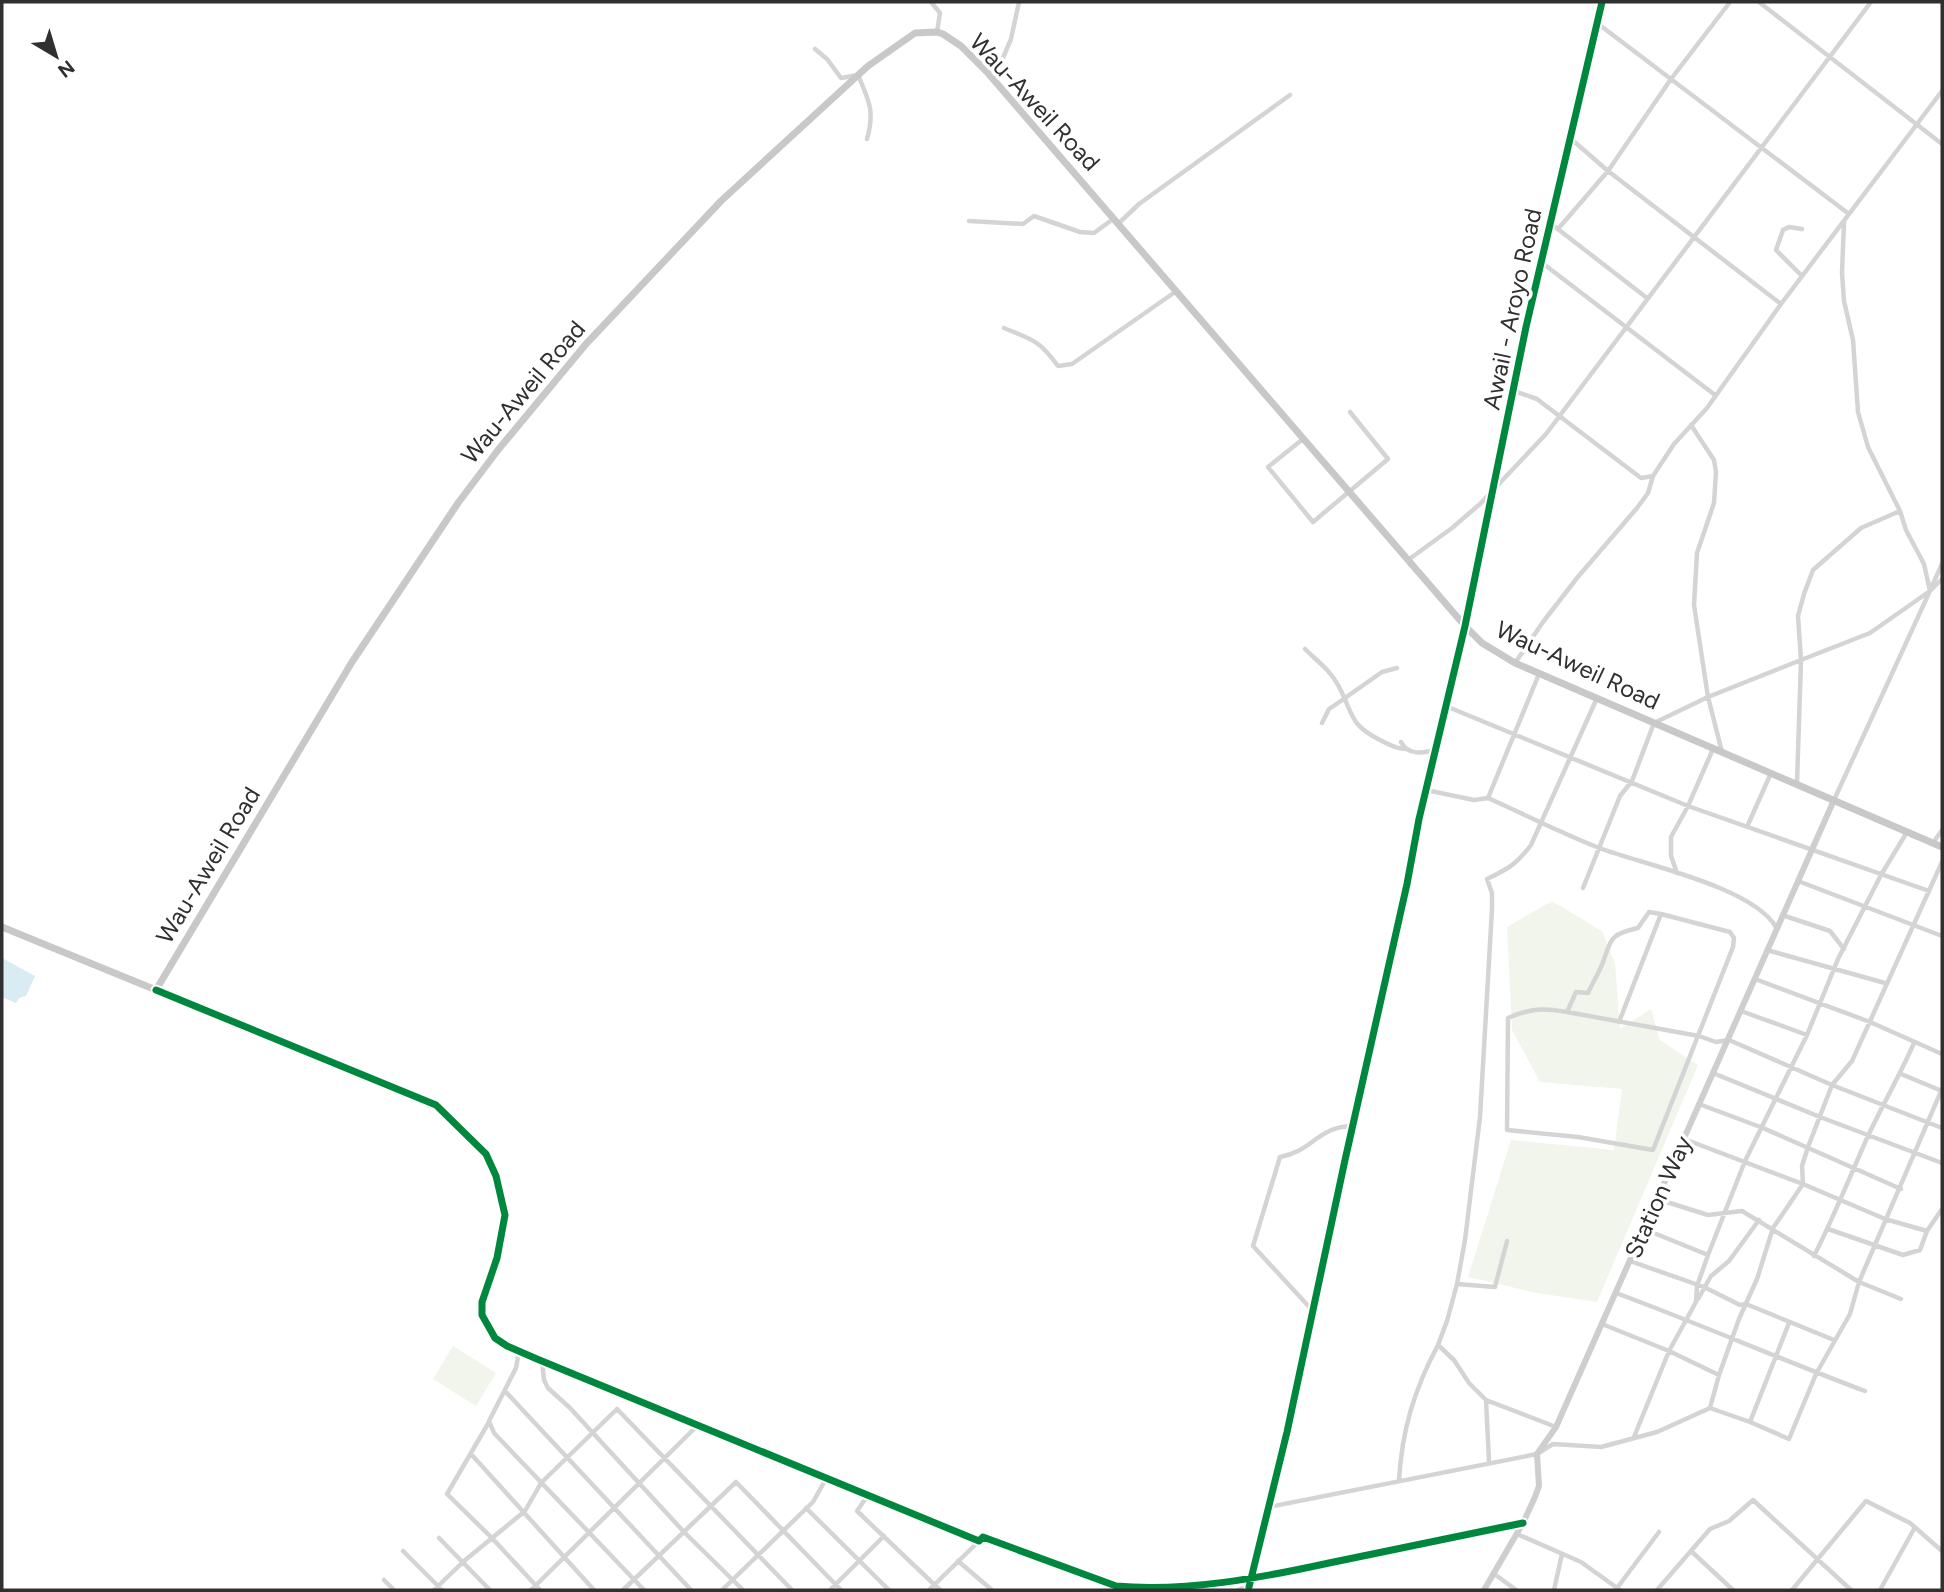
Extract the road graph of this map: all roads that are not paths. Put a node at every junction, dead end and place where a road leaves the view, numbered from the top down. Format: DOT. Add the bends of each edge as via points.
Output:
graph roads {
  1 [pos="931,2"];
  2 [pos="1019,2"];
  3 [pos="1602,2"];
  4 [pos="1730,2"];
  5 [pos="1759,2"];
  6 [pos="1871,2"];
  7 [pos="1597,23"];
  8 [pos="937,32"];
  9 [pos="815,49"];
  10 [pos="1829,58"];
  11 [pos="858,75"];
  12 [pos="994,79"];
  13 [pos="1671,79"];
  14 [pos="1942,91"];
  15 [pos="1290,95"];
  16 [pos="1917,124"];
  17 [pos="1570,138"];
  18 [pos="867,139"];
  19 [pos="1942,144"];
  20 [pos="1763,147"];
  21 [pos="1608,171"];
  22 [pos="1849,214"];
  23 [pos="1117,220"];
  24 [pos="969,221"];
  25 [pos="1844,221"];
  26 [pos="1550,223"];
  27 [pos="1558,229"];
  28 [pos="1802,229"];
  29 [pos="1695,237"];
  30 [pos="1541,262"];
  31 [pos="1802,276"];
  32 [pos="1177,290"];
  33 [pos="1647,299"];
  34 [pos="1781,304"];
  35 [pos="1627,326"];
  36 [pos="1004,328"];
  37 [pos="1514,391"];
  38 [pos="1716,396"];
  39 [pos="1350,412"];
  40 [pos="1560,416"];
  41 [pos="1691,425"];
  42 [pos="1304,438"];
  43 [pos="1653,476"];
  44 [pos="1349,491"];
  45 [pos="1492,492"];
  46 [pos="1900,512"];
  47 [pos="1408,560"];
  48 [pos="1942,564"];
  49 [pos="1942,579"];
  50 [pos="1930,591"];
  51 [pos="1465,626"];
  52 [pos="1304,649"];
  53 [pos="1801,660"];
  54 [pos="1515,663"];
  55 [pos="1397,668"];
  56 [pos="1540,673"];
  57 [pos="1708,697"];
  58 [pos="1344,698"];
  59 [pos="1597,698"];
  60 [pos="1447,706"];
  61 [pos="1322,723"];
  62 [pos="1654,723"];
  63 [pos="1514,734"];
  64 [pos="1401,742"];
  65 [pos="1714,748"];
  66 [pos="1406,749"];
  67 [pos="1436,750"];
  68 [pos="1722,752"];
  69 [pos="1570,757"];
  70 [pos="1772,773"];
  71 [pos="1632,781"];
  72 [pos="1797,783"];
  73 [pos="1426,790"];
  74 [pos="1488,798"];
  75 [pos="1834,800"];
  76 [pos="1688,806"];
  77 [pos="1542,822"];
  78 [pos="1747,827"];
  79 [pos="1942,830"];
  80 [pos="1907,831"];
  81 [pos="1933,843"];
  82 [pos="1942,846"];
  83 [pos="1600,848"];
  84 [pos="1812,850"];
  85 [pos="1942,862"];
  86 [pos="1678,874"];
  87 [pos="1881,874"];
  88 [pos="1798,881"];
  89 [pos="1583,888"];
  90 [pos="1929,891"];
  91 [pos="1864,906"];
  92 [pos="1661,914"];
  93 [pos="1782,915"];
  94 [pos="1914,924"];
  95 [pos="2,927"];
  96 [pos="1776,927"];
  97 [pos="1942,936"];
  98 [pos="1844,949"];
  99 [pos="1767,950"];
  100 [pos="1833,969"];
  101 [pos="1755,979"];
  102 [pos="1885,983"];
  103 [pos="156,990"];
  104 [pos="1820,1004"];
  105 [pos="1741,1011"];
  106 [pos="1567,1013"];
  107 [pos="1619,1022"];
  108 [pos="1870,1022"];
  109 [pos="1699,1035"];
  110 [pos="1807,1035"];
  111 [pos="1729,1040"];
  112 [pos="1914,1042"];
  113 [pos="1942,1054"];
  114 [pos="1791,1066"];
  115 [pos="1713,1072"];
  116 [pos="1901,1074"];
  117 [pos="1832,1085"];
  118 [pos="1942,1091"];
  119 [pos="1776,1097"];
  120 [pos="1699,1104"];
  121 [pos="1884,1105"];
  122 [pos="1820,1117"];
  123 [pos="1928,1123"];
  124 [pos="1352,1126"];
  125 [pos="1763,1128"];
  126 [pos="1942,1128"];
  127 [pos="1869,1135"];
  128 [pos="1684,1138"];
  129 [pos="1808,1147"];
  130 [pos="1916,1153"];
  131 [pos="1745,1161"];
  132 [pos="1942,1163"];
  133 [pos="1855,1167"];
  134 [pos="1802,1184"];
  135 [pos="1901,1189"];
  136 [pos="1657,1199"];
  137 [pos="1840,1200"];
  138 [pos="1942,1209"];
  139 [pos="1723,1213"];
  140 [pos="1885,1219"];
  141 [pos="1759,1220"];
  142 [pos="1773,1228"];
  143 [pos="1644,1229"];
  144 [pos="1828,1229"];
  145 [pos="1927,1231"];
  146 [pos="1507,1241"];
  147 [pos="1874,1247"];
  148 [pos="1708,1255"];
  149 [pos="1814,1256"];
  150 [pos="1629,1260"];
  151 [pos="1859,1282"];
  152 [pos="1457,1284"];
  153 [pos="1697,1286"];
  154 [pos="1704,1287"];
  155 [pos="1615,1293"];
  156 [pos="1901,1299"];
  157 [pos="1696,1302"];
  158 [pos="1746,1304"];
  159 [pos="1313,1311"];
  160 [pos="1686,1319"];
  161 [pos="1789,1323"];
  162 [pos="1602,1324"];
  163 [pos="1733,1338"];
  164 [pos="1834,1340"];
  165 [pos="1438,1345"];
  166 [pos="519,1351"];
  167 [pos="1669,1351"];
  168 [pos="1776,1356"];
  169 [pos="541,1361"];
  170 [pos="1816,1374"];
  171 [pos="1719,1375"];
  172 [pos="505,1391"];
  173 [pos="1865,1391"];
  174 [pos="1486,1400"];
  175 [pos="1710,1408"];
  176 [pos="489,1421"];
  177 [pos="1751,1422"];
  178 [pos="698,1425"];
  179 [pos="1556,1427"];
  180 [pos="592,1432"];
  181 [pos="1634,1437"];
  182 [pos="471,1454"];
  183 [pos="1537,1454"];
  184 [pos="567,1457"];
  185 [pos="665,1457"];
  186 [pos="1489,1462"];
  187 [pos="827,1477"];
  188 [pos="1399,1480"];
  189 [pos="638,1482"];
  190 [pos="541,1483"];
  191 [pos="868,1495"];
  192 [pos="711,1506"];
  193 [pos="614,1507"];
  194 [pos="1269,1507"];
  195 [pos="806,1508"];
  196 [pos="524,1511"];
  197 [pos="1523,1523"];
  198 [pos="1914,1529"];
  199 [pos="783,1531"];
  200 [pos="589,1532"];
  201 [pos="684,1532"];
  202 [pos="1659,1532"];
  203 [pos="1517,1534"];
  204 [pos="884,1536"];
  205 [pos="439,1538"];
  206 [pos="492,1538"];
  207 [pos="979,1541"];
  208 [pos="402,1551"];
  209 [pos="1691,1551"];
  210 [pos="1942,1551"];
  211 [pos="1562,1554"];
  212 [pos="659,1556"];
  213 [pos="758,1556"];
  214 [pos="563,1558"];
  215 [pos="861,1560"];
  216 [pos="1818,1560"];
  217 [pos="464,1561"];
  218 [pos="958,1561"];
  219 [pos="1493,1573"];
  220 [pos="733,1579"];
  221 [pos="384,1580"];
  222 [pos="634,1580"];
  223 [pos="835,1585"];
  224 [pos="935,1585"];
  225 [pos="1250,1585"];
  226 [pos="438,1589"];
  227 [pos="536,1589"];
  228 [pos="1132,1589"];
  229 [pos="1618,1589"];
  230 [pos="394,1590"];
  231 [pos="490,1590"];
  232 [pos="594,1590"];
  233 [pos="623,1590"];
  234 [pos="644,1590"];
  235 [pos="691,1590"];
  236 [pos="722,1590"];
  237 [pos="743,1590"];
  238 [pos="792,1590"];
  239 [pos="830,1590"];
  240 [pos="841,1590"];
  241 [pos="890,1590"];
  242 [pos="929,1590"];
  243 [pos="940,1590"];
  244 [pos="992,1590"];
  245 [pos="1238,1590"];
  246 [pos="1484,1590"];
  247 [pos="1516,1590"];
  248 [pos="1554,1590"];
  249 [pos="1657,1590"];
  250 [pos="1733,1590"];
  251 [pos="1792,1590"];
  252 [pos="1851,1590"];
  253 [pos="1880,1590"];
  1 -- 8 [label="street" via="940,13"];
  2 -- 12 [label="street" via="1011,39"];
  3 -- 7 [label="street, Awail - Aroyo Road"];
  4 -- 13 [label="street"];
  5 -- 10 [label="street"];
  6 -- 10 [label="street"];
  7 -- 13 [label="street"];
  7 -- 17 [label="street, Awail - Aroyo Road"];
  8 -- 11 [label="main road, Wau-Aweil Road" via="915,33"];
  8 -- 12 [label="main road, Wau-Aweil Road" via="961,46"];
  9 -- 11 [label="street" via="841,78"];
  10 -- 16 [label="street"];
  10 -- 20 [label="street"];
  11 -- 18 [label="street" via="872,120"];
  11 -- 103 [label="main road, Wau-Aweil Road" via="678,244 498,450 352,662"];
  12 -- 23 [label="main road, Wau-Aweil Road"];
  13 -- 20 [label="street"];
  13 -- 21 [label="street"];
  14 -- 16 [label="street"];
  15 -- 23 [label="street"];
  16 -- 19 [label="street"];
  16 -- 22 [label="street"];
  17 -- 21 [label="street"];
  17 -- 26 [label="street, Awail - Aroyo Road"];
  20 -- 22 [label="street"];
  20 -- 29 [label="street"];
  21 -- 27 [label="street"];
  21 -- 29 [label="street"];
  22 -- 25 [label="street"];
  23 -- 24 [label="street" via="1094,233 1034,216 1023,223"];
  23 -- 32 [label="main road, Wau-Aweil Road"];
  25 -- 31 [label="street"];
  25 -- 46 [label="street" via="1844,301 1853,340 1858,412 1868,447"];
  26 -- 27 [label="street"];
  26 -- 30 [label="street, Awail - Aroyo Road"];
  27 -- 33 [label="street"];
  28 -- 31 [label="street" via="1783,230 1776,250"];
  29 -- 33 [label="street"];
  29 -- 34 [label="street"];
  30 -- 35 [label="street"];
  30 -- 37 [label="street, Awail - Aroyo Road"];
  31 -- 34 [label="street"];
  32 -- 36 [label="street" via="1072,364 1058,366 1033,338"];
  32 -- 42 [label="main road, Wau-Aweil Road"];
  33 -- 35 [label="street"];
  34 -- 38 [label="street"];
  35 -- 38 [label="street"];
  35 -- 40 [label="street"];
  37 -- 40 [label="street" via="1537,399"];
  37 -- 45 [label="street, Awail - Aroyo Road"];
  38 -- 41 [label="street"];
  39 -- 44 [label="street" via="1388,459"];
  40 -- 43 [label="street" via="1641,478"];
  40 -- 45 [label="street"];
  41 -- 43 [label="street"];
  41 -- 57 [label="street" via="1714,460 1716,472 1714,503 1697,553 1694,605"];
  42 -- 44 [label="main road, Wau-Aweil Road"];
  42 -- 44 [label="street" via="1268,467 1313,522"];
  43 -- 54 [label="street" via="1648,493 1624,526 1577,578"];
  44 -- 47 [label="main road, Wau-Aweil Road"];
  45 -- 47 [label="street"];
  45 -- 51 [label="street, Awail - Aroyo Road"];
  46 -- 50 [label="street" via="1924,564"];
  46 -- 53 [label="street" via="1861,528 1813,570 1798,617"];
  47 -- 51 [label="main road, Wau-Aweil Road"];
  48 -- 50 [label="street"];
  49 -- 50 [label="street"];
  50 -- 53 [label="street" via="1870,633"];
  50 -- 75 [label="street"];
  51 -- 54 [label="main road, Wau-Aweil Road" via="1482,643"];
  51 -- 60 [label="street, Awail - Aroyo Road"];
  52 -- 58 [label="street" via="1323,664"];
  53 -- 57 [label="street"];
  53 -- 72 [label="street"];
  54 -- 56 [label="main road, Wau-Aweil Road"];
  55 -- 58 [label="street" via="1382,672"];
  56 -- 59 [label="main road, Wau-Aweil Road"];
  56 -- 63 [label="street"];
  57 -- 62 [label="street"];
  57 -- 68 [label="street"];
  58 -- 61 [label="street" via="1329,709"];
  58 -- 66 [label="street" via="1363,732"];
  59 -- 62 [label="main road, Wau-Aweil Road"];
  59 -- 69 [label="street"];
  60 -- 63 [label="street"];
  60 -- 67 [label="street, Awail - Aroyo Road"];
  62 -- 65 [label="main road, Wau-Aweil Road"];
  62 -- 71 [label="street"];
  63 -- 69 [label="street"];
  63 -- 74 [label="street"];
  64 -- 66 [label="street"];
  65 -- 68 [label="main road, Wau-Aweil Road"];
  65 -- 76 [label="street"];
  66 -- 67 [label="street" via="1417,753"];
  67 -- 73 [label="street, Awail - Aroyo Road"];
  68 -- 70 [label="main road, Wau-Aweil Road"];
  69 -- 71 [label="street"];
  69 -- 77 [label="street"];
  70 -- 72 [label="main road, Wau-Aweil Road"];
  70 -- 78 [label="street"];
  71 -- 76 [label="street"];
  71 -- 83 [label="street" via="1620,796"];
  72 -- 75 [label="main road, Wau-Aweil Road"];
  73 -- 74 [label="street" via="1474,800"];
  73 -- 124 [label="street, Awail - Aroyo Road"];
  74 -- 77 [label="street"];
  75 -- 80 [label="main road, Wau-Aweil Road"];
  75 -- 84 [label="main road, Station Way"];
  76 -- 78 [label="street"];
  76 -- 86 [label="street" via="1671,837 1671,856"];
  77 -- 83 [label="street"];
  77 -- 152 [label="street" via="1520,861 1487,879 1492,909 1480,1117"];
  78 -- 84 [label="street"];
  79 -- 81 [label="street"];
  80 -- 81 [label="main road, Wau-Aweil Road"];
  80 -- 87 [label="street"];
  81 -- 82 [label="main road, Wau-Aweil Road"];
  83 -- 86 [label="street"];
  83 -- 89 [label="street"];
  84 -- 87 [label="street"];
  84 -- 88 [label="main road, Station Way"];
  85 -- 90 [label="street"];
  86 -- 96 [label="street" via="1752,904"];
  87 -- 90 [label="street"];
  87 -- 91 [label="street"];
  88 -- 91 [label="street"];
  88 -- 93 [label="main road, Station Way"];
  90 -- 94 [label="street"];
  91 -- 94 [label="street"];
  91 -- 98 [label="street"];
  92 -- 106 [label="street" via="1648,912 1638,928 1619,932 1609,942 1588,993 1576,992"];
  92 -- 107 [label="street"];
  92 -- 109 [label="street" via="1730,932 1734,938"];
  93 -- 96 [label="main road, Station Way"];
  93 -- 98 [label="street" via="1830,931"];
  94 -- 97 [label="street"];
  94 -- 102 [label="street"];
  95 -- 103 [label="main road"];
  96 -- 99 [label="main road, Station Way"];
  98 -- 100 [label="street"];
  99 -- 100 [label="street"];
  99 -- 101 [label="main road, Station Way"];
  100 -- 102 [label="street"];
  100 -- 104 [label="street"];
  101 -- 104 [label="street"];
  101 -- 105 [label="main road, Station Way"];
  102 -- 108 [label="street"];
  103 -- 166 [label="street" via="436,1105 486,1154 505,1215 482,1315 492,1336"];
  104 -- 108 [label="street"];
  104 -- 110 [label="street"];
  105 -- 110 [label="street"];
  105 -- 111 [label="main road, Station Way"];
  106 -- 107 [label="street"];
  106 -- 109 [label="street" via="1526,1010 1508,1018 1507,1130 1653,1150"];
  107 -- 109 [label="street"];
  108 -- 112 [label="street"];
  108 -- 117 [label="street" via="1852,1061"];
  109 -- 111 [label="street" via="1716,1042"];
  110 -- 114 [label="street"];
  111 -- 114 [label="street"];
  111 -- 115 [label="main road, Station Way"];
  112 -- 113 [label="street"];
  112 -- 116 [label="street"];
  114 -- 117 [label="street"];
  114 -- 119 [label="street"];
  115 -- 119 [label="street"];
  115 -- 120 [label="main road, Station Way"];
  116 -- 118 [label="street"];
  116 -- 121 [label="street"];
  117 -- 121 [label="street"];
  117 -- 122 [label="street"];
  118 -- 123 [label="street"];
  119 -- 122 [label="street"];
  119 -- 125 [label="street"];
  120 -- 125 [label="street"];
  120 -- 128 [label="main road, Station Way"];
  121 -- 123 [label="street"];
  121 -- 127 [label="street"];
  122 -- 127 [label="street"];
  122 -- 129 [label="street"];
  123 -- 126 [label="street"];
  123 -- 130 [label="street"];
  124 -- 159 [label="street, Awail - Aroyo Road"];
  124 -- 159 [label="street" via="1323,1132 1309,1146 1280,1157 1253,1246"];
  125 -- 129 [label="street"];
  125 -- 131 [label="street"];
  127 -- 130 [label="street"];
  127 -- 133 [label="street"];
  128 -- 131 [label="street"];
  128 -- 136 [label="main road, Station Way"];
  129 -- 133 [label="street"];
  129 -- 134 [label="street"];
  130 -- 132 [label="street"];
  130 -- 135 [label="street"];
  131 -- 134 [label="street"];
  131 -- 139 [label="street"];
  133 -- 135 [label="street"];
  133 -- 137 [label="street"];
  134 -- 137 [label="street"];
  134 -- 142 [label="street"];
  135 -- 140 [label="street"];
  136 -- 139 [label="street" via="1708,1215"];
  136 -- 143 [label="main road, Station Way"];
  137 -- 140 [label="street"];
  137 -- 144 [label="street"];
  138 -- 145 [label="street"];
  139 -- 141 [label="street" via="1742,1211"];
  139 -- 148 [label="street"];
  140 -- 145 [label="street"];
  140 -- 147 [label="street"];
  141 -- 142 [label="street"];
  141 -- 154 [label="street"];
  142 -- 149 [label="street"];
  142 -- 158 [label="street"];
  143 -- 148 [label="street"];
  143 -- 150 [label="main road, Station Way"];
  144 -- 147 [label="street"];
  144 -- 149 [label="street"];
  145 -- 147 [label="street" via="1920,1250 1903,1255"];
  146 -- 152 [label="street" via="1495,1287"];
  147 -- 151 [label="street"];
  148 -- 153 [label="street"];
  149 -- 151 [label="street"];
  150 -- 153 [label="street"];
  150 -- 155 [label="main road, Station Way"];
  151 -- 156 [label="street"];
  151 -- 164 [label="street" via="1850,1314"];
  152 -- 165 [label="street"];
  153 -- 154 [label="street"];
  153 -- 157 [label="street"];
  154 -- 157 [label="street"];
  154 -- 158 [label="street"];
  155 -- 160 [label="street"];
  155 -- 162 [label="main road, Station Way"];
  157 -- 160 [label="street"];
  158 -- 161 [label="street"];
  158 -- 163 [label="street"];
  159 -- 194 [label="street, Awail - Aroyo Road"];
  160 -- 163 [label="street"];
  160 -- 167 [label="street"];
  161 -- 164 [label="street"];
  161 -- 168 [label="street"];
  162 -- 167 [label="street"];
  162 -- 179 [label="main road, Station Way"];
  163 -- 168 [label="street"];
  163 -- 171 [label="street"];
  164 -- 170 [label="street"];
  165 -- 174 [label="street"];
  165 -- 188 [label="street" via="1410,1406"];
  166 -- 169 [label="street"];
  166 -- 172 [label="street"];
  167 -- 171 [label="street"];
  167 -- 181 [label="street"];
  168 -- 170 [label="street"];
  168 -- 177 [label="street"];
  169 -- 178 [label="street"];
  169 -- 180 [label="street" via="548,1388"];
  170 -- 173 [label="street"];
  170 -- 177 [label="street" via="1789,1439"];
  171 -- 175 [label="street"];
  172 -- 176 [label="street"];
  172 -- 184 [label="street"];
  174 -- 179 [label="street"];
  174 -- 186 [label="street"];
  175 -- 177 [label="street"];
  175 -- 181 [label="street"];
  176 -- 182 [label="street"];
  176 -- 190 [label="street" via="494,1433"];
  178 -- 185 [label="street"];
  178 -- 187 [label="street"];
  179 -- 183 [label="main road, Station Way"];
  180 -- 184 [label="street"];
  180 -- 185 [label="street" via="617,1409"];
  180 -- 189 [label="street"];
  181 -- 183 [label="street" via="1601,1447 1553,1444"];
  182 -- 196 [label="street"];
  182 -- 206 [label="street" via="447,1494"];
  183 -- 186 [label="street"];
  183 -- 197 [label="main road" via="1539,1486"];
  184 -- 190 [label="street"];
  184 -- 193 [label="street"];
  185 -- 189 [label="street"];
  185 -- 192 [label="street"];
  186 -- 188 [label="street"];
  187 -- 191 [label="street"];
  187 -- 195 [label="street"];
  188 -- 194 [label="street"];
  189 -- 193 [label="street"];
  189 -- 201 [label="street"];
  190 -- 196 [label="street"];
  190 -- 200 [label="street"];
  191 -- 204 [label="street" via="857,1511"];
  191 -- 207 [label="street"];
  192 -- 199 [label="street" via="736,1482"];
  192 -- 201 [label="street"];
  192 -- 213 [label="street"];
  193 -- 200 [label="street"];
  193 -- 212 [label="street"];
  194 -- 225 [label="street, Awail - Aroyo Road"];
  195 -- 199 [label="street"];
  195 -- 215 [label="street"];
  196 -- 206 [label="street"];
  196 -- 214 [label="street"];
  197 -- 203 [label="main road"];
  197 -- 225 [label="street"];
  198 -- 210 [label="street"];
  198 -- 216 [label="street" via="1866,1501"];
  198 -- 253 [label="street"];
  199 -- 213 [label="street"];
  199 -- 223 [label="street"];
  200 -- 214 [label="street"];
  200 -- 222 [label="street"];
  201 -- 212 [label="street"];
  201 -- 220 [label="street"];
  202 -- 229 [label="street"];
  203 -- 211 [label="street"];
  203 -- 219 [label="main road"];
  204 -- 215 [label="street"];
  204 -- 224 [label="street"];
  205 -- 217 [label="street"];
  206 -- 217 [label="street"];
  206 -- 227 [label="street"];
  207 -- 218 [label="street"];
  207 -- 228 [label="street" via="983,1537"];
  208 -- 226 [label="street"];
  209 -- 216 [label="street" via="1710,1529 1753,1500"];
  209 -- 249 [label="street"];
  209 -- 250 [label="street"];
  211 -- 229 [label="street"];
  211 -- 248 [label="street"];
  212 -- 222 [label="street"];
  212 -- 235 [label="street"];
  213 -- 220 [label="street"];
  213 -- 238 [label="street"];
  214 -- 227 [label="street"];
  214 -- 232 [label="street"];
  215 -- 223 [label="street"];
  215 -- 241 [label="street"];
  216 -- 251 [label="street"];
  216 -- 252 [label="street"];
  217 -- 226 [label="street"];
  217 -- 231 [label="street"];
  218 -- 224 [label="street"];
  218 -- 244 [label="street"];
  219 -- 246 [label="main road"];
  219 -- 247 [label="street"];
  220 -- 236 [label="street"];
  220 -- 237 [label="street"];
  221 -- 230 [label="street"];
  222 -- 233 [label="street"];
  222 -- 234 [label="street"];
  223 -- 239 [label="street"];
  223 -- 240 [label="street"];
  224 -- 242 [label="street"];
  224 -- 243 [label="street"];
  225 -- 228 [label="street"];
  225 -- 245 [label="street"];
}
